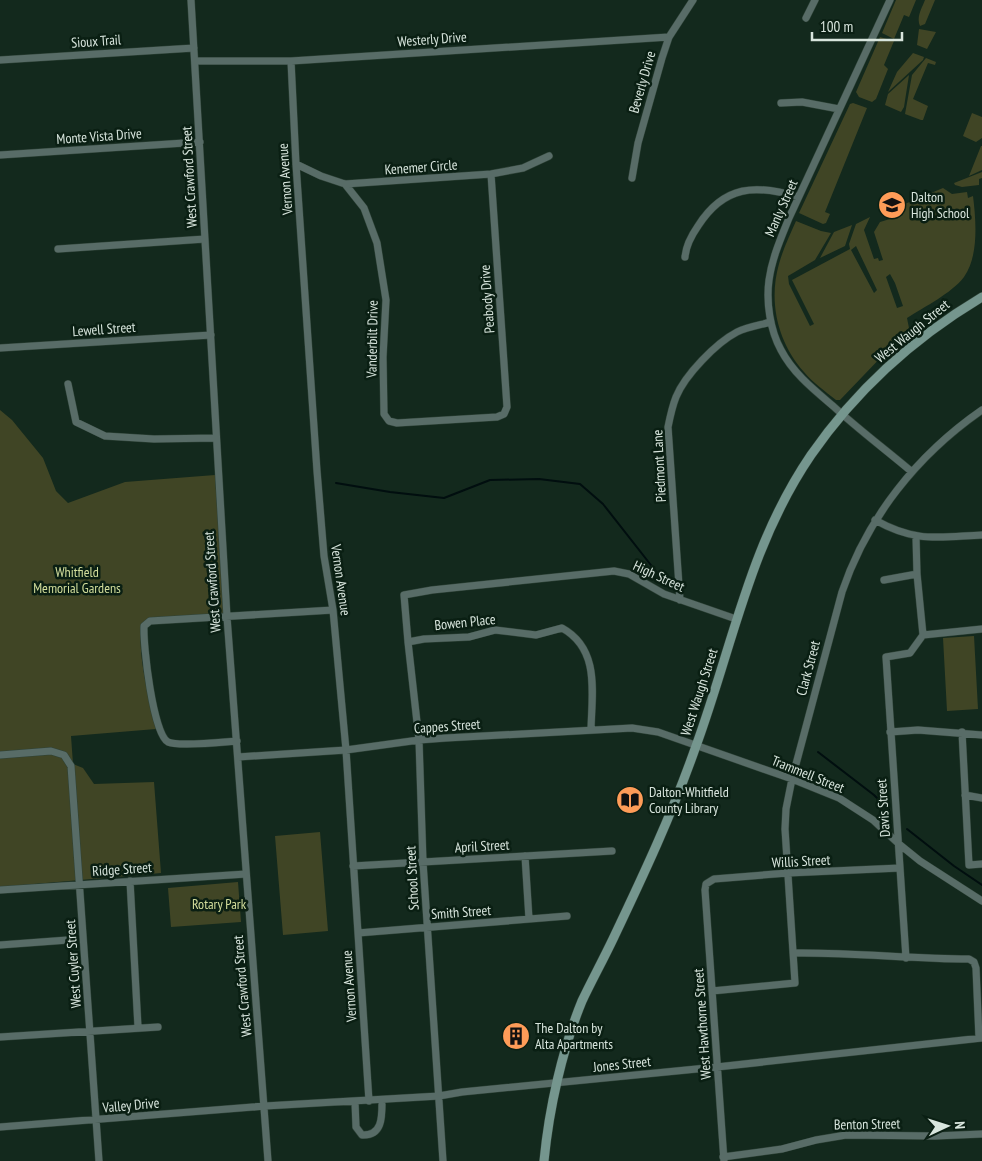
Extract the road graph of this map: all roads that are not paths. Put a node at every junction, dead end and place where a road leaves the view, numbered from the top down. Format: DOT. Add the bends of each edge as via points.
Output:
graph roads {
  1 [pos="191,0"];
  2 [pos="693,0"];
  3 [pos="816,0"];
  4 [pos="890,0"];
  5 [pos="806,18"];
  6 [pos="669,36"];
  7 [pos="194,48"];
  8 [pos="0,60"];
  9 [pos="195,61"];
  10 [pos="290,61"];
  11 [pos="781,103"];
  12 [pos="839,109"];
  13 [pos="200,142"];
  14 [pos="0,155"];
  15 [pos="549,156"];
  16 [pos="296,164"];
  17 [pos="491,174"];
  18 [pos="632,178"];
  19 [pos="345,184"];
  20 [pos="798,198"];
  21 [pos="205,239"];
  22 [pos="58,249"];
  23 [pos="684,257"];
  24 [pos="982,297"];
  25 [pos="771,322"];
  26 [pos="211,335"];
  27 [pos="0,348"];
  28 [pos="68,384"];
  29 [pos="982,410"];
  30 [pos="384,414"];
  31 [pos="843,415"];
  32 [pos="216,438"];
  33 [pos="912,472"];
  34 [pos="875,520"];
  35 [pos="982,535"];
  36 [pos="916,537"];
  37 [pos="917,574"];
  38 [pos="884,580"];
  39 [pos="404,595"];
  40 [pos="680,600"];
  41 [pos="333,610"];
  42 [pos="227,617"];
  43 [pos="736,619"];
  44 [pos="982,628"];
  45 [pos="922,635"];
  46 [pos="408,642"];
  47 [pos="591,729"];
  48 [pos="658,732"];
  49 [pos="890,732"];
  50 [pos="962,732"];
  51 [pos="982,735"];
  52 [pos="419,740"];
  53 [pos="237,741"];
  54 [pos="696,745"];
  55 [pos="346,750"];
  56 [pos="0,755"];
  57 [pos="238,758"];
  58 [pos="792,779"];
  59 [pos="965,795"];
  60 [pos="982,798"];
  61 [pos="899,844"];
  62 [pos="612,851"];
  63 [pos="525,856"];
  64 [pos="423,862"];
  65 [pos="982,864"];
  66 [pos="353,866"];
  67 [pos="900,868"];
  68 [pos="788,873"];
  69 [pos="246,874"];
  70 [pos="130,881"];
  71 [pos="80,884"];
  72 [pos="706,884"];
  73 [pos="0,890"];
  74 [pos="982,901"];
  75 [pos="567,916"];
  76 [pos="529,919"];
  77 [pos="428,927"];
  78 [pos="358,933"];
  79 [pos="68,940"];
  80 [pos="0,945"];
  81 [pos="793,953"];
  82 [pos="906,958"];
  83 [pos="712,991"];
  84 [pos="138,1027"];
  85 [pos="158,1027"];
  86 [pos="90,1031"];
  87 [pos="0,1037"];
  88 [pos="981,1038"];
  89 [pos="717,1067"];
  90 [pos="557,1083"];
  91 [pos="438,1096"];
  92 [pos="382,1100"];
  93 [pos="369,1101"];
  94 [pos="355,1102"];
  95 [pos="265,1106"];
  96 [pos="97,1120"];
  97 [pos="0,1127"];
  98 [pos="982,1134"];
  99 [pos="724,1159"];
  100 [pos="99,1161"];
  101 [pos="268,1161"];
  102 [pos="443,1161"];
  103 [pos="544,1161"];
  1 -- 7 [label="street, West Crawford Street"];
  2 -- 6 [label="street, Beverly Drive"];
  3 -- 5 [label="street"];
  4 -- 12 [label="street, Manly Street"];
  6 -- 10 [label="street, Westerly Drive"];
  6 -- 18 [label="street, Beverly Drive" via="638,143"];
  7 -- 8 [label="street, Sioux Trail"];
  7 -- 9 [label="street, West Crawford Street"];
  9 -- 10 [label="street, Westerly Drive"];
  9 -- 13 [label="street, West Crawford Street"];
  10 -- 16 [label="street, Vernon Avenue"];
  11 -- 12 [label="street" via="802,102"];
  12 -- 20 [label="street, Manly Street"];
  13 -- 14 [label="street, Monte Vista Drive"];
  13 -- 21 [label="street, West Crawford Street"];
  15 -- 17 [label="street, Kenemer Circle" via="523,168"];
  16 -- 19 [label="street, Kenemer Circle"];
  16 -- 41 [label="street, Vernon Avenue" via="324,556"];
  17 -- 19 [label="street, Kenemer Circle"];
  17 -- 30 [label="street, Peabody Drive" via="507,407 504,414 397,423 389,421"];
  19 -- 30 [label="street, Vanderbilt Drive" via="364,208 377,243 386,300"];
  20 -- 23 [label="street" via="767,189 732,194 702,219 687,243"];
  20 -- 25 [label="street, Manly Street" via="772,265 768,294"];
  21 -- 22 [label="street"];
  21 -- 26 [label="street, West Crawford Street"];
  24 -- 31 [label="street, West Waugh Street" via="906,350"];
  25 -- 31 [label="street, Manly Street" via="780,349 796,372"];
  25 -- 40 [label="street, Piedmont Lane" via="738,332 717,347 684,383 670,415 668,427"];
  26 -- 27 [label="street, Lewell Street"];
  26 -- 32 [label="street, West Crawford Street"];
  28 -- 32 [label="street" via="76,422 105,436"];
  29 -- 33 [label="street, Clark Street" via="944,440"];
  31 -- 33 [label="street, Manly Street"];
  31 -- 43 [label="street, West Waugh Street" via="812,454 777,513"];
  32 -- 42 [label="street, West Crawford Street"];
  33 -- 34 [label="street, Clark Street"];
  34 -- 36 [label="street"];
  34 -- 58 [label="street, Clark Street" via="842,592"];
  35 -- 36 [label="street"];
  36 -- 37 [label="street"];
  37 -- 38 [label="street"];
  37 -- 45 [label="street"];
  39 -- 40 [label="street, High Street" via="621,572"];
  39 -- 46 [label="street, School Street"];
  40 -- 43 [label="street, High Street"];
  41 -- 42 [label="street"];
  41 -- 55 [label="street, Vernon Avenue"];
  42 -- 53 [label="street, West Crawford Street"];
  42 -- 53 [label="street" via="150,622 144,626 143,644 159,730 166,741 183,744"];
  43 -- 54 [label="street, West Waugh Street"];
  44 -- 45 [label="street"];
  45 -- 49 [label="street, Davis Street" via="910,653 886,657"];
  46 -- 47 [label="street, Bowen Place" via="469,637 495,630 536,635 562,628 582,645 590,661"];
  46 -- 52 [label="street, School Street"];
  47 -- 48 [label="street, Cappes Street" via="632,728"];
  47 -- 52 [label="street, Cappes Street"];
  48 -- 54 [label="street, Trammell Street"];
  49 -- 50 [label="street"];
  49 -- 61 [label="street, Davis Street"];
  50 -- 51 [label="street"];
  50 -- 59 [label="street"];
  52 -- 55 [label="street, Cappes Street"];
  52 -- 64 [label="street, School Street"];
  53 -- 57 [label="street, West Crawford Street"];
  54 -- 58 [label="street, Trammell Street"];
  54 -- 90 [label="street, West Waugh Street" via="649,861 582,1002"];
  55 -- 57 [label="street, Cappes Street"];
  55 -- 66 [label="street, Vernon Avenue"];
  56 -- 71 [label="street, West Cuyler Street" via="51,751 64,755 71,766"];
  57 -- 69 [label="street, West Crawford Street"];
  58 -- 61 [label="street, Trammell Street" via="839,798 873,820"];
  58 -- 68 [label="street, Clark Street" via="785,829"];
  59 -- 60 [label="street"];
  59 -- 65 [label="street" via="969,865"];
  61 -- 67 [label="street, Davis Street"];
  61 -- 74 [label="street, Trammell Street"];
  62 -- 63 [label="street, April Street"];
  63 -- 64 [label="street, April Street"];
  63 -- 76 [label="street"];
  64 -- 66 [label="street, April Street"];
  64 -- 77 [label="street, School Street"];
  66 -- 78 [label="street, Vernon Avenue"];
  67 -- 68 [label="street, Willis Street"];
  67 -- 82 [label="street, Davis Street"];
  68 -- 72 [label="street, Willis Street" via="714,879"];
  68 -- 81 [label="street, Clark Street"];
  69 -- 70 [label="street, Ridge Street"];
  69 -- 95 [label="street, West Crawford Street"];
  70 -- 71 [label="street, Ridge Street"];
  70 -- 84 [label="street"];
  71 -- 73 [label="street, Ridge Street"];
  71 -- 86 [label="street, West Cuyler Street"];
  72 -- 83 [label="street, West Hawthorne Street"];
  75 -- 76 [label="street, Smith Street"];
  76 -- 77 [label="street, Smith Street"];
  77 -- 78 [label="street, Smith Street"];
  77 -- 91 [label="street, School Street"];
  78 -- 93 [label="street, Vernon Avenue"];
  79 -- 80 [label="street"];
  81 -- 82 [label="street" via="834,952"];
  81 -- 83 [label="street, Clark Street" via="794,983"];
  82 -- 88 [label="street" via="969,959 974,962"];
  83 -- 89 [label="street, West Hawthorne Street"];
  84 -- 85 [label="street"];
  84 -- 86 [label="street"];
  86 -- 87 [label="street"];
  86 -- 96 [label="street, West Cuyler Street"];
  88 -- 89 [label="street, Jones Street"];
  89 -- 90 [label="street, Jones Street"];
  89 -- 99 [label="street, West Hawthorne Street"];
  90 -- 91 [label="street, Jones Street"];
  90 -- 103 [label="street, West Waugh Street" via="547,1127"];
  91 -- 92 [label="street, Jones Street"];
  91 -- 102 [label="street, School Street"];
  92 -- 93 [label="street, Jones Street"];
  92 -- 94 [label="street" via="379,1127 369,1135 362,1135 356,1127"];
  93 -- 94 [label="street, Jones Street"];
  94 -- 95 [label="street, Jones Street"];
  95 -- 96 [label="street, Valley Drive"];
  95 -- 101 [label="street, West Crawford Street"];
  96 -- 97 [label="street, Valley Drive"];
  96 -- 100 [label="street, West Cuyler Street"];
  98 -- 99 [label="street, Benton Street" via="846,1135"];
}
